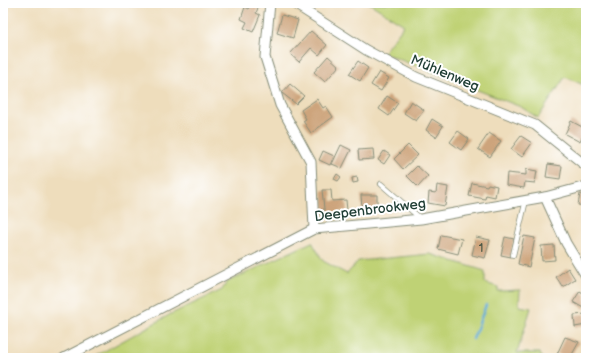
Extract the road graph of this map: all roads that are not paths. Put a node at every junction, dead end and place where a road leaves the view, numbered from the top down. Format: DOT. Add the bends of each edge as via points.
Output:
graph roads {
  1 [pos="270,3"];
  2 [pos="293,3"];
  3 [pos="586,166"];
  4 [pos="381,184"];
  5 [pos="586,186"];
  6 [pos="545,197"];
  7 [pos="526,200"];
  8 [pos="421,219"];
  9 [pos="314,229"];
  10 [pos="513,256"];
  11 [pos="586,276"];
  12 [pos="64,358"];
  1 -- 9 [label="street" via="265,57 280,105 310,162"];
  2 -- 3 [label="street, Mühlenweg" via="366,50 416,78 535,125"];
  4 -- 8 [label="lane"];
  5 -- 6 [label="street, Deepenbrookweg"];
  6 -- 7 [label="street, Deepenbrookweg"];
  6 -- 11 [label="street" via="566,243"];
  7 -- 8 [label="street, Deepenbrookweg"];
  7 -- 10 [label="lane"];
  8 -- 9 [label="street, Deepenbrookweg"];
  9 -- 12 [label="street, Deepenbrookweg"];
}
